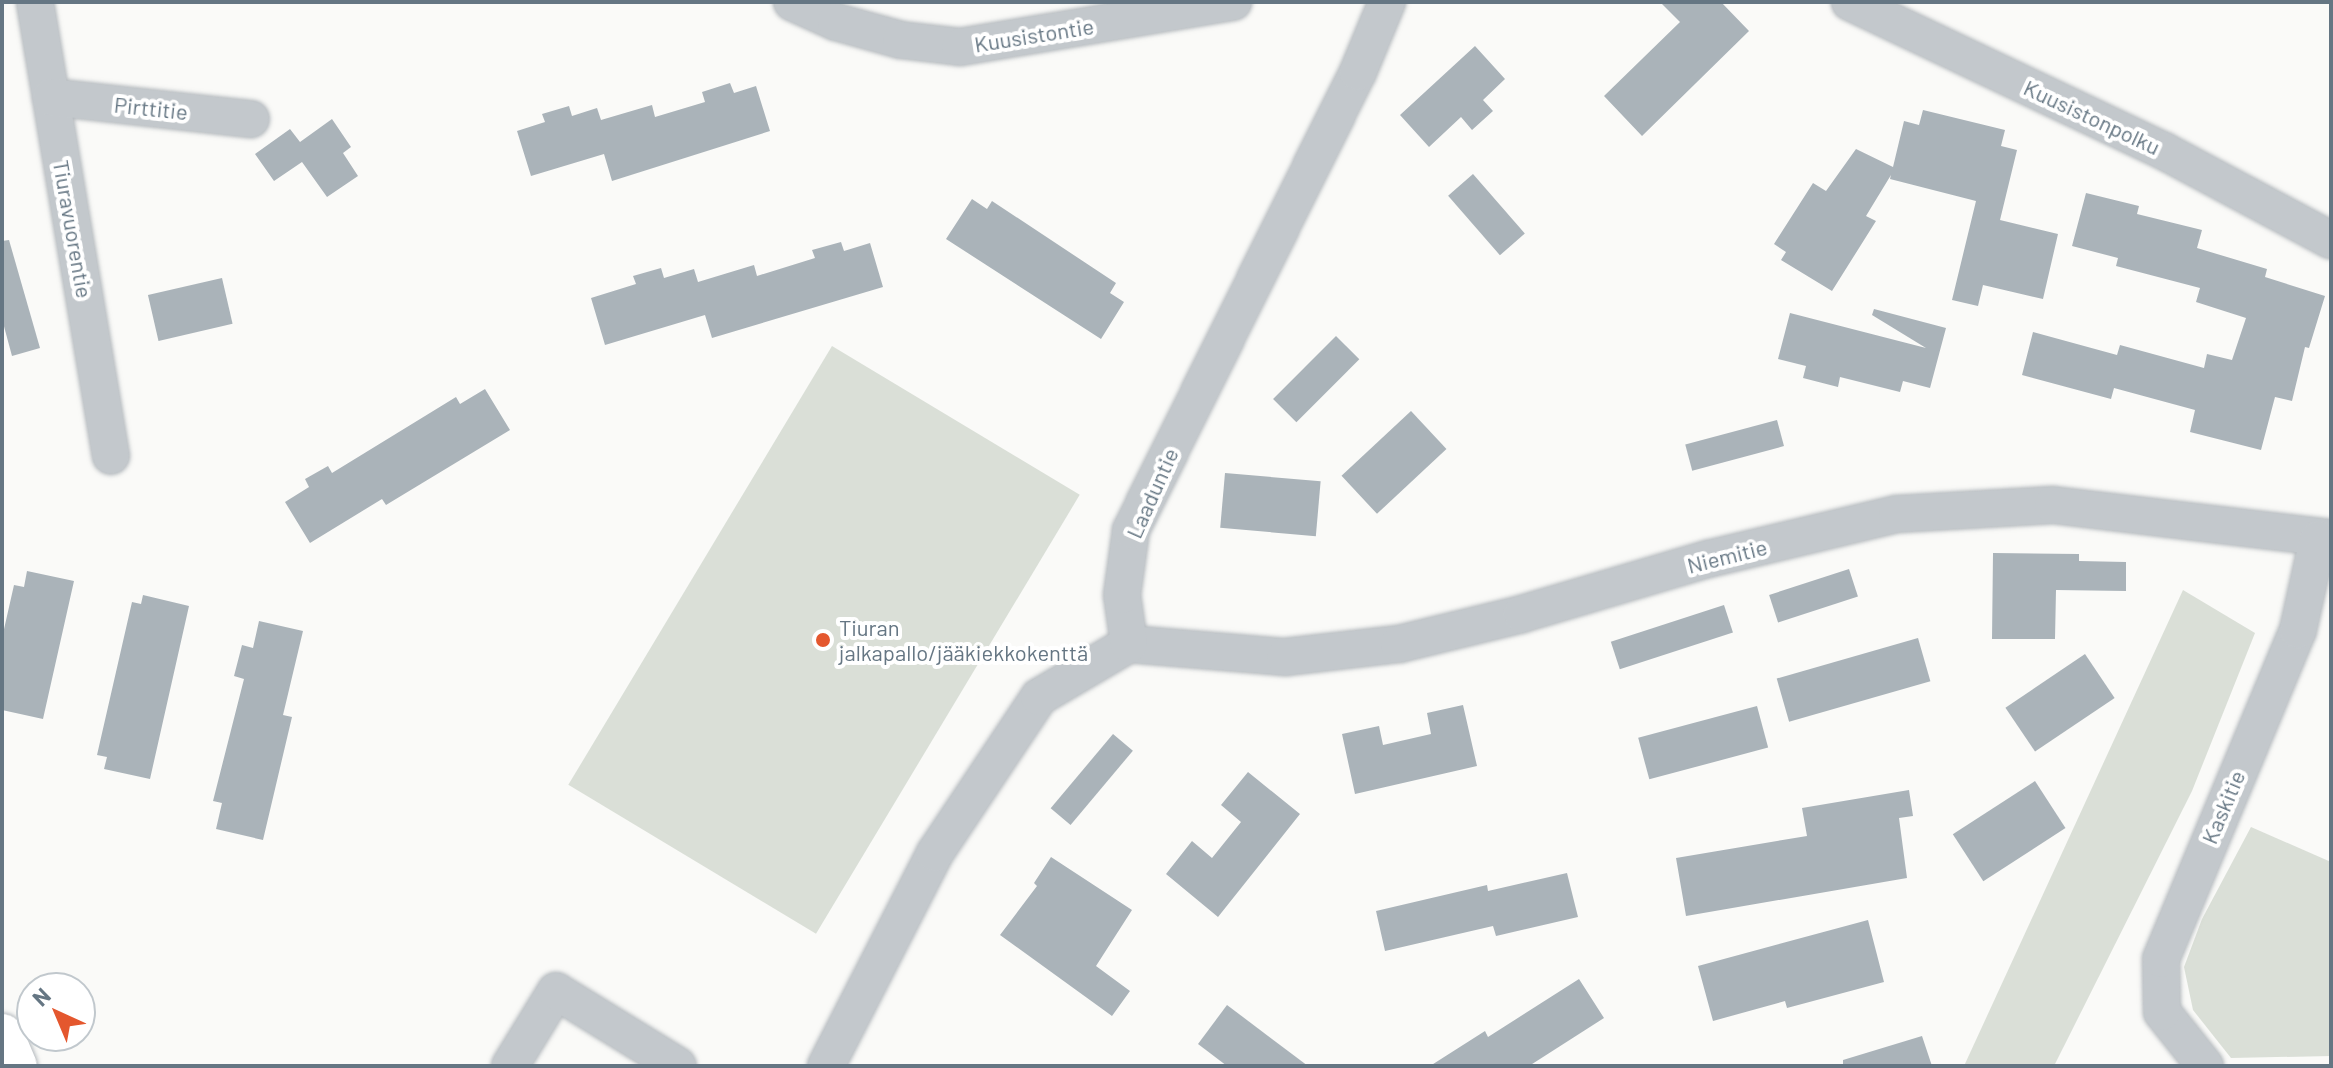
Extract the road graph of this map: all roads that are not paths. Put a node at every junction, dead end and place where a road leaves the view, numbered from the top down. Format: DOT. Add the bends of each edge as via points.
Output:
graph roads {
  1 [pos="35,2"];
  2 [pos="792,2"];
  3 [pos="1233,2"];
  4 [pos="1387,2"];
  5 [pos="1850,2"];
  6 [pos="51,97"];
  7 [pos="251,119"];
  8 [pos="2331,240"];
  9 [pos="111,456"];
  10 [pos="2324,539"];
  11 [pos="1129,644"];
  12 [pos="2,1036"];
  13 [pos="15,1066"];
  14 [pos="510,1066"];
  15 [pos="678,1066"];
  16 [pos="826,1066"];
  17 [pos="2205,1066"];
  1 -- 6 [label="street, Tiuravuorentie"];
  2 -- 3 [label="street, Kuusistontie" via="836,22 901,40 960,47"];
  4 -- 11 [label="street, Laaduntie" via="1358,72 1131,530 1122,595"];
  5 -- 8 [label="street, Kuusistonpolku" via="2164,151"];
  6 -- 7 [label="street, Pirttitie"];
  6 -- 9 [label="street, Tiuravuorentie"];
  10 -- 11 [label="street, Niemitie" via="2053,505 1897,514 1708,559 1399,644 1285,657"];
  10 -- 17 [label="street, Kaskitie" via="2298,630 2161,959 2162,1012"];
  11 -- 16 [label="street" via="1039,697 935,853"];
  12 -- 13 [label="main road"];
  14 -- 15 [label="street" via="556,991"];
}
